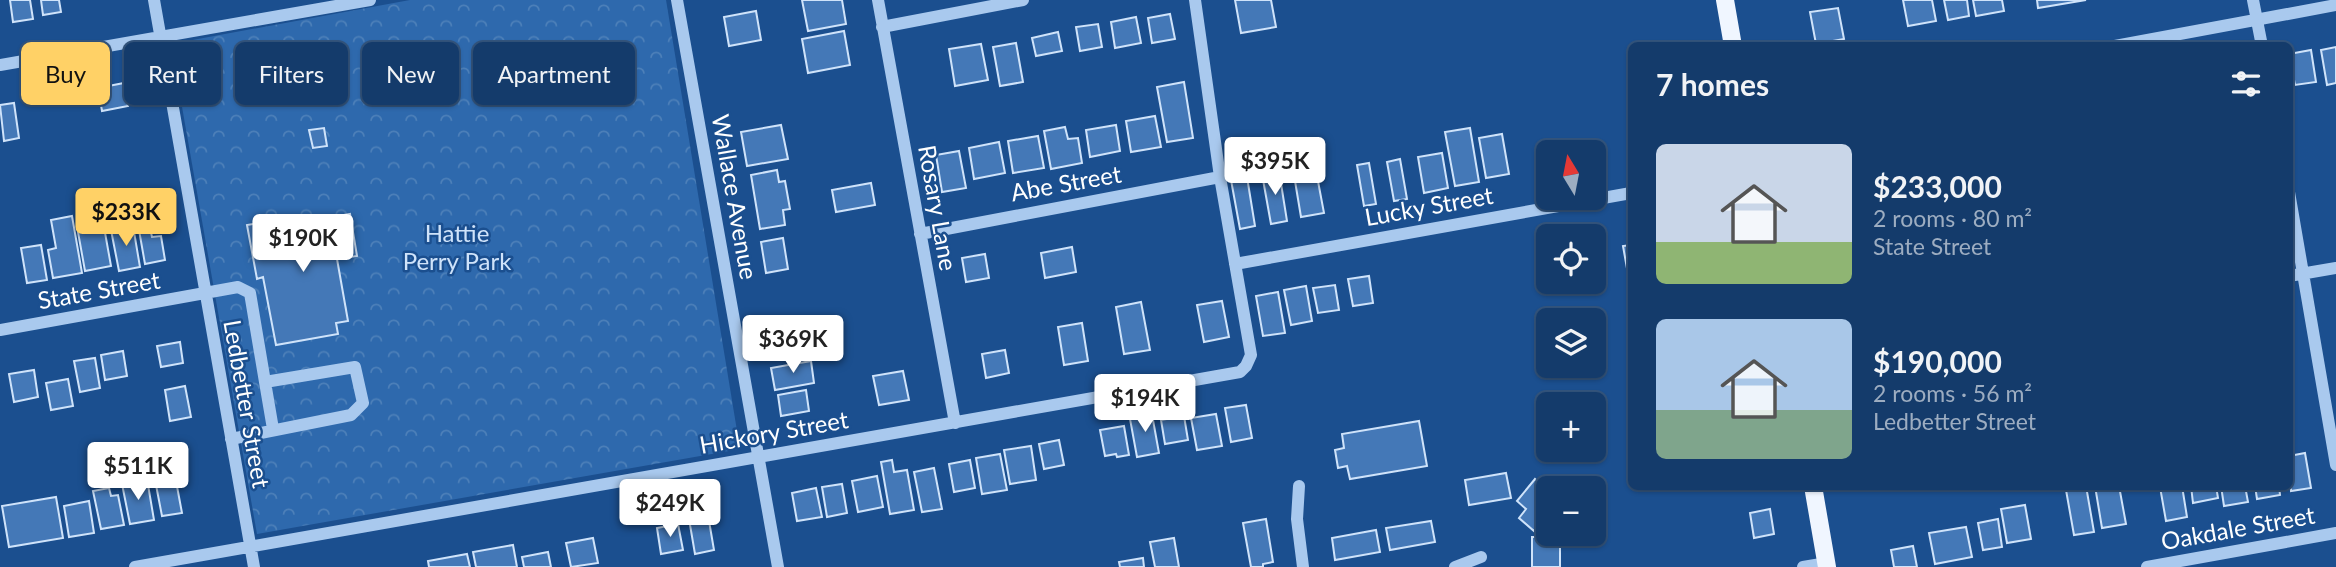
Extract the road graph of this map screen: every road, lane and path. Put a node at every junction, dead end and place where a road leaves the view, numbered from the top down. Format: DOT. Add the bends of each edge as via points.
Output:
graph roads {
  1 [pos="153,0"];
  2 [pos="370,0"];
  3 [pos="677,0"];
  4 [pos="878,0"];
  5 [pos="1023,0"];
  6 [pos="1195,0"];
  7 [pos="1725,0"];
  8 [pos="2253,0"];
  9 [pos="2336,5"];
  10 [pos="2257,20"];
  11 [pos="883,27"];
  12 [pos="160,37"];
  13 [pos="1733,42"];
  14 [pos="2137,42"];
  15 [pos="2261,42"];
  16 [pos="0,65"];
  17 [pos="1220,177"];
  18 [pos="1628,194"];
  19 [pos="2293,215"];
  20 [pos="920,234"];
  21 [pos="1235,264"];
  22 [pos="2336,268"];
  23 [pos="2303,274"];
  24 [pos="2293,275"];
  25 [pos="205,293"];
  26 [pos="0,330"];
  27 [pos="265,382"];
  28 [pos="955,423"];
  29 [pos="274,429"];
  30 [pos="231,439"];
  31 [pos="759,457"];
  32 [pos="2336,465"];
  33 [pos="1299,486"];
  34 [pos="1814,490"];
  35 [pos="2336,533"];
  36 [pos="250,547"];
  37 [pos="1481,557"];
  38 [pos="1827,565"];
  39 [pos="135,567"];
  40 [pos="254,567"];
  41 [pos="778,567"];
  42 [pos="1303,567"];
  43 [pos="1455,567"];
  44 [pos="1803,567"];
  45 [pos="2147,567"];
  1 -- 12 [label="street, Ledbetter Street"];
  2 -- 12 [label="street"];
  3 -- 31 [label="street, Wallace Avenue"];
  4 -- 11 [label="street, Rosary Lane"];
  5 -- 11 [label="street"];
  6 -- 17 [label="street"];
  7 -- 13 [label="main road"];
  8 -- 10 [label="street"];
  9 -- 10 [label="street"];
  10 -- 14 [label="street"];
  10 -- 15 [label="street"];
  11 -- 20 [label="street, Rosary Lane"];
  12 -- 16 [label="street"];
  12 -- 25 [label="street, Ledbetter Street"];
  17 -- 20 [label="street, Abe Street"];
  17 -- 21 [label="street"];
  18 -- 21 [label="street, Lucky Street"];
  19 -- 23 [label="street"];
  20 -- 28 [label="street, Rosary Lane"];
  21 -- 28 [label="street, Hickory Street" via="1251,355 1240,372"];
  22 -- 23 [label="street"];
  23 -- 24 [label="street"];
  23 -- 32 [label="street"];
  25 -- 26 [label="street, State Street"];
  25 -- 27 [label="street, State Street" via="238,287 250,293"];
  25 -- 30 [label="street, Ledbetter Street"];
  27 -- 29 [label="street"];
  27 -- 29 [label="street" via="355,367 363,403 351,415"];
  28 -- 31 [label="street, Hickory Street"];
  29 -- 30 [label="street"];
  30 -- 36 [label="street, Ledbetter Street"];
  31 -- 36 [label="street, Hickory Street"];
  31 -- 41 [label="street, Wallace Avenue"];
  33 -- 42 [label="street" via="1297,519"];
  34 -- 38 [label="main road"];
  35 -- 45 [label="street, Oakdale Street"];
  36 -- 39 [label="street, Hickory Street"];
  36 -- 40 [label="street, Ledbetter Street"];
  37 -- 43 [label="street"];
  38 -- 44 [label="street"];
}
